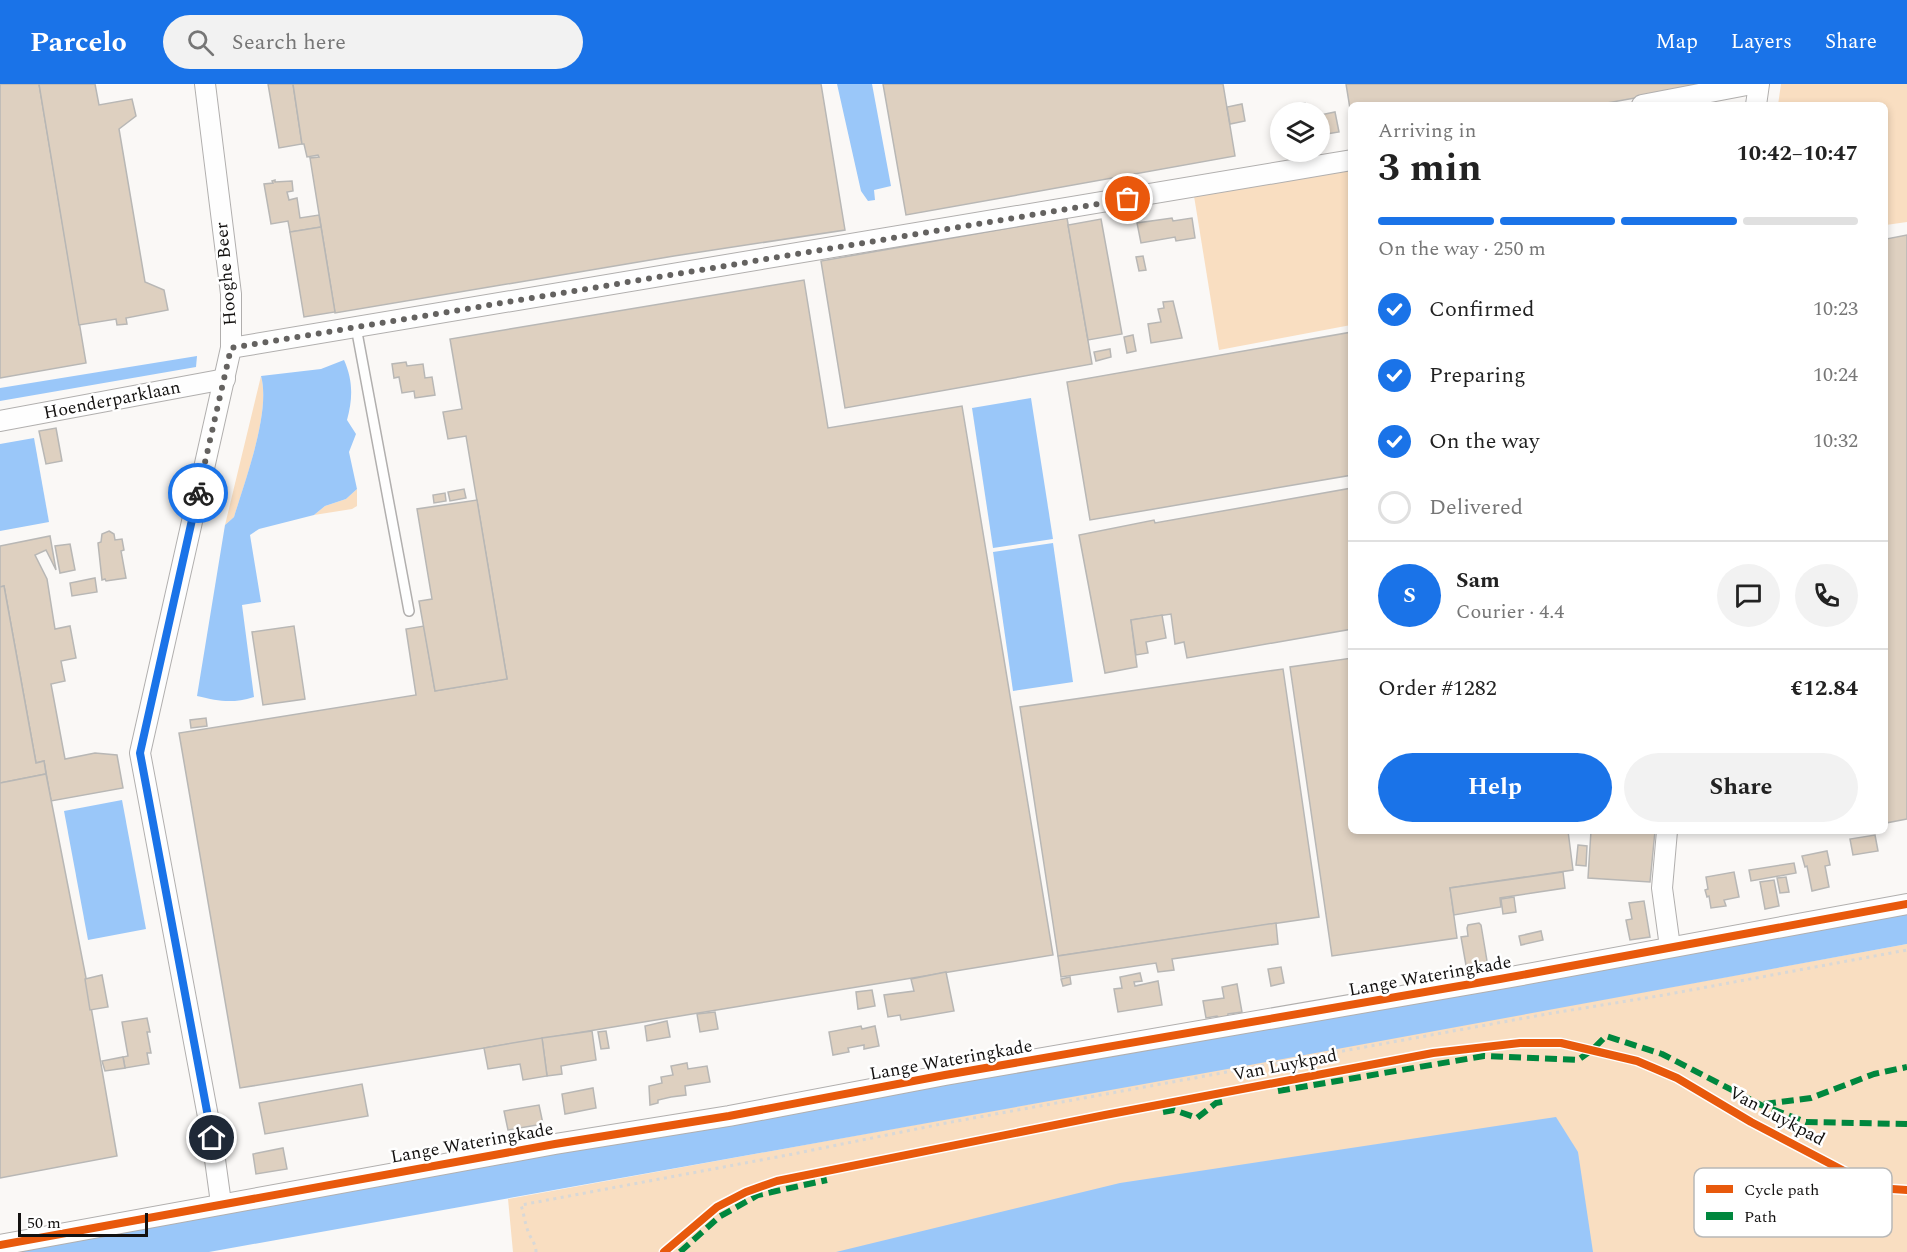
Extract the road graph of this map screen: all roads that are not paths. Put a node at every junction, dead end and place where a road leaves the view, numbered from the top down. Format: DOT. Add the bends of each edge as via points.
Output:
graph roads {
  1 [pos="205,84"];
  2 [pos="1752,84"];
  3 [pos="1759,84"];
  4 [pos="1658,102"];
  5 [pos="1756,102"];
  6 [pos="1348,161"];
  7 [pos="356,327"];
  8 [pos="231,348"];
  9 [pos="225,379"];
  10 [pos="0,421"];
  11 [pos="409,611"];
  12 [pos="1667,834"];
  13 [pos="1907,904"];
  14 [pos="1670,947"];
  15 [pos="221,1203"];
  16 [pos="0,1245"];
  1 -- 8 [label="street, Hooghe Beer" via="231,294"];
  2 -- 4 [label="street"];
  3 -- 5 [label="street"];
  6 -- 7 [label="street"];
  7 -- 8 [label="street"];
  7 -- 11 [label="lane"];
  8 -- 9 [label="street, Hooghe Beer"];
  9 -- 10 [label="street, Hoenderparklaan"];
  9 -- 15 [label="street, Hooghe Beer" via="140,753"];
  12 -- 14 [label="street" via="1662,888"];
  13 -- 14 [label="street, Lange Wateringkade"];
  14 -- 15 [label="street, Lange Wateringkade"];
  15 -- 16 [label="street, Lange Wateringkade"];
}
